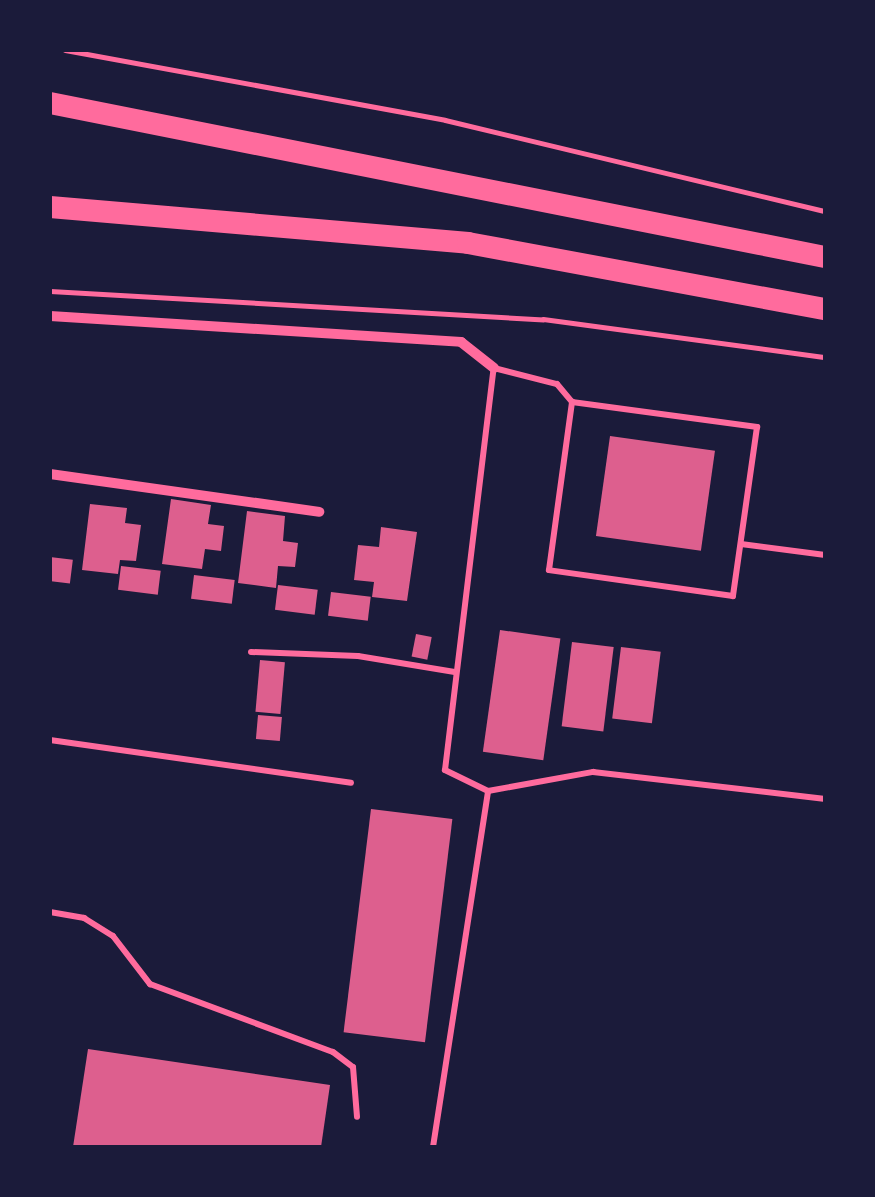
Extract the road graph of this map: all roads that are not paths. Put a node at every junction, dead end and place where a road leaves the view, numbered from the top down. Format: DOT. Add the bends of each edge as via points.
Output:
graph roads {
  1 [pos="50,104"];
  2 [pos="50,207"];
  3 [pos="825,257"];
  4 [pos="825,309"];
  5 [pos="50,316"];
  6 [pos="494,368"];
  7 [pos="572,402"];
  8 [pos="50,474"];
  9 [pos="319,512"];
  10 [pos="740,544"];
  11 [pos="825,555"];
  12 [pos="251,652"];
  13 [pos="455,672"];
  14 [pos="50,740"];
  15 [pos="351,784"];
  16 [pos="488,791"];
  17 [pos="825,799"];
  18 [pos="50,912"];
  19 [pos="357,1118"];
  20 [pos="433,1147"];
  1 -- 3 [label="main road"];
  2 -- 4 [label="main road" via="468,242"];
  5 -- 6 [label="street" via="461,342"];
  6 -- 7 [label="lane" via="557,384"];
  6 -- 13 [label="lane"];
  7 -- 10 [label="lane" via="757,427"];
  7 -- 10 [label="lane" via="549,570 733,596"];
  8 -- 9 [label="street"];
  10 -- 11 [label="lane"];
  12 -- 13 [label="lane" via="358,656"];
  13 -- 16 [label="lane" via="444,770"];
  14 -- 15 [label="lane"];
  16 -- 17 [label="lane" via="592,772"];
  16 -- 20 [label="lane"];
  18 -- 19 [label="lane" via="84,918 114,936 150,984 333,1052 353,1067"];
}
